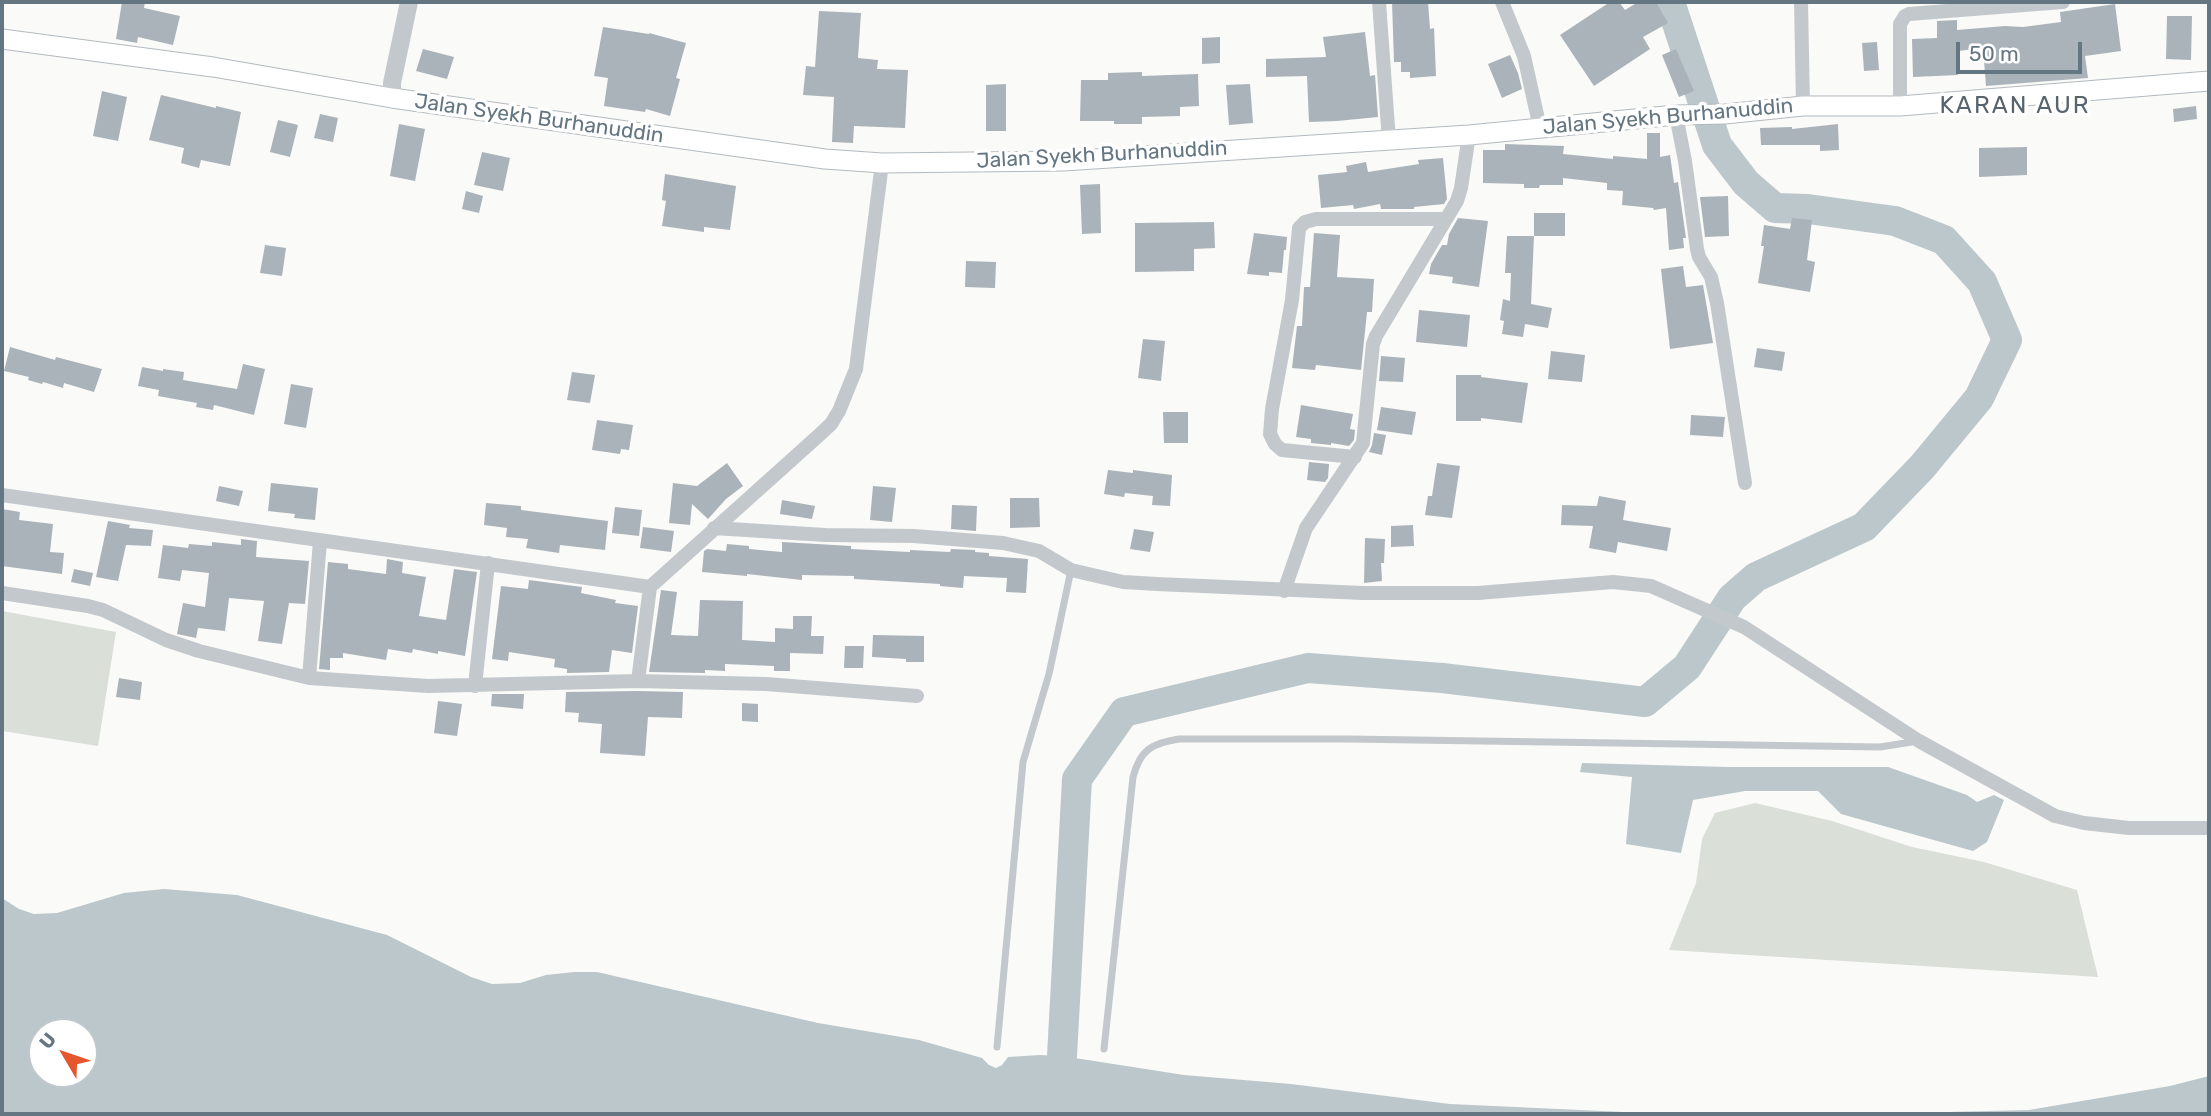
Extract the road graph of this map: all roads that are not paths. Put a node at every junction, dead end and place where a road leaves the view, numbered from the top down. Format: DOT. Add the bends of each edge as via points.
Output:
graph roads {
  1 [pos="409,2"];
  2 [pos="1379,2"];
  3 [pos="1502,2"];
  4 [pos="1801,2"];
  5 [pos="2063,2"];
  6 [pos="2,39"];
  7 [pos="2209,81"];
  8 [pos="392,98"];
  9 [pos="1803,106"];
  10 [pos="1900,106"];
  11 [pos="1676,116"];
  12 [pos="1540,128"];
  13 [pos="1469,135"];
  14 [pos="1390,141"];
  15 [pos="882,163"];
  16 [pos="1446,219"];
  17 [pos="1355,457"];
  18 [pos="1745,483"];
  19 [pos="2,495"];
  20 [pos="715,528"];
  21 [pos="320,541"];
  22 [pos="488,563"];
  23 [pos="1070,570"];
  24 [pos="650,587"];
  25 [pos="1284,591"];
  26 [pos="2,593"];
  27 [pos="309,678"];
  28 [pos="638,681"];
  29 [pos="475,686"];
  30 [pos="917,696"];
  31 [pos="1919,741"];
  32 [pos="2209,828"];
  33 [pos="997,1047"];
  34 [pos="1104,1049"];
  1 -- 8 [label="street"];
  2 -- 14 [label="street"];
  3 -- 12 [label="street" via="1524,57"];
  4 -- 9 [label="street"];
  5 -- 10 [label="street" via="1905,16 1900,24"];
  6 -- 8 [label="main road, Jalan Syekh Burhanuddin" via="213,67"];
  7 -- 10 [label="main road, Jalan Syekh Burhanuddin"];
  8 -- 15 [label="main road, Jalan Syekh Burhanuddin" via="825,159"];
  9 -- 10 [label="main road, Jalan Syekh Burhanuddin"];
  9 -- 11 [label="main road, Jalan Syekh Burhanuddin"];
  11 -- 12 [label="main road, Jalan Syekh Burhanuddin"];
  11 -- 18 [label="street" via="1697,249 1712,277 1717,303"];
  12 -- 13 [label="main road, Jalan Syekh Burhanuddin"];
  13 -- 14 [label="main road, Jalan Syekh Burhanuddin"];
  13 -- 16 [label="street" via="1461,188"];
  14 -- 15 [label="main road, Jalan Syekh Burhanuddin" via="1063,161"];
  15 -- 20 [label="street" via="856,369 848,394 831,424"];
  16 -- 17 [label="street" via="1376,336 1365,433"];
  16 -- 17 [label="street" via="1316,219 1299,229 1270,435 1282,450"];
  17 -- 25 [label="street" via="1306,528"];
  19 -- 21 [label="street"];
  20 -- 23 [label="street" via="1003,543 1039,551"];
  20 -- 24 [label="street"];
  21 -- 22 [label="street"];
  21 -- 27 [label="street"];
  22 -- 24 [label="street"];
  22 -- 29 [label="street"];
  23 -- 25 [label="street" via="1124,582"];
  23 -- 33 [label="lane" via="1052,664 1023,762"];
  24 -- 28 [label="street"];
  25 -- 31 [label="street" via="1478,593 1613,582 1651,586 1745,628"];
  26 -- 27 [label="street" via="103,610 166,640"];
  27 -- 29 [label="street"];
  28 -- 29 [label="street"];
  28 -- 30 [label="street" via="766,684"];
  31 -- 32 [label="street" via="2055,816 2129,828"];
  31 -- 34 [label="lane" via="1880,747 1349,739 1161,742 1140,757 1133,777"];
}
